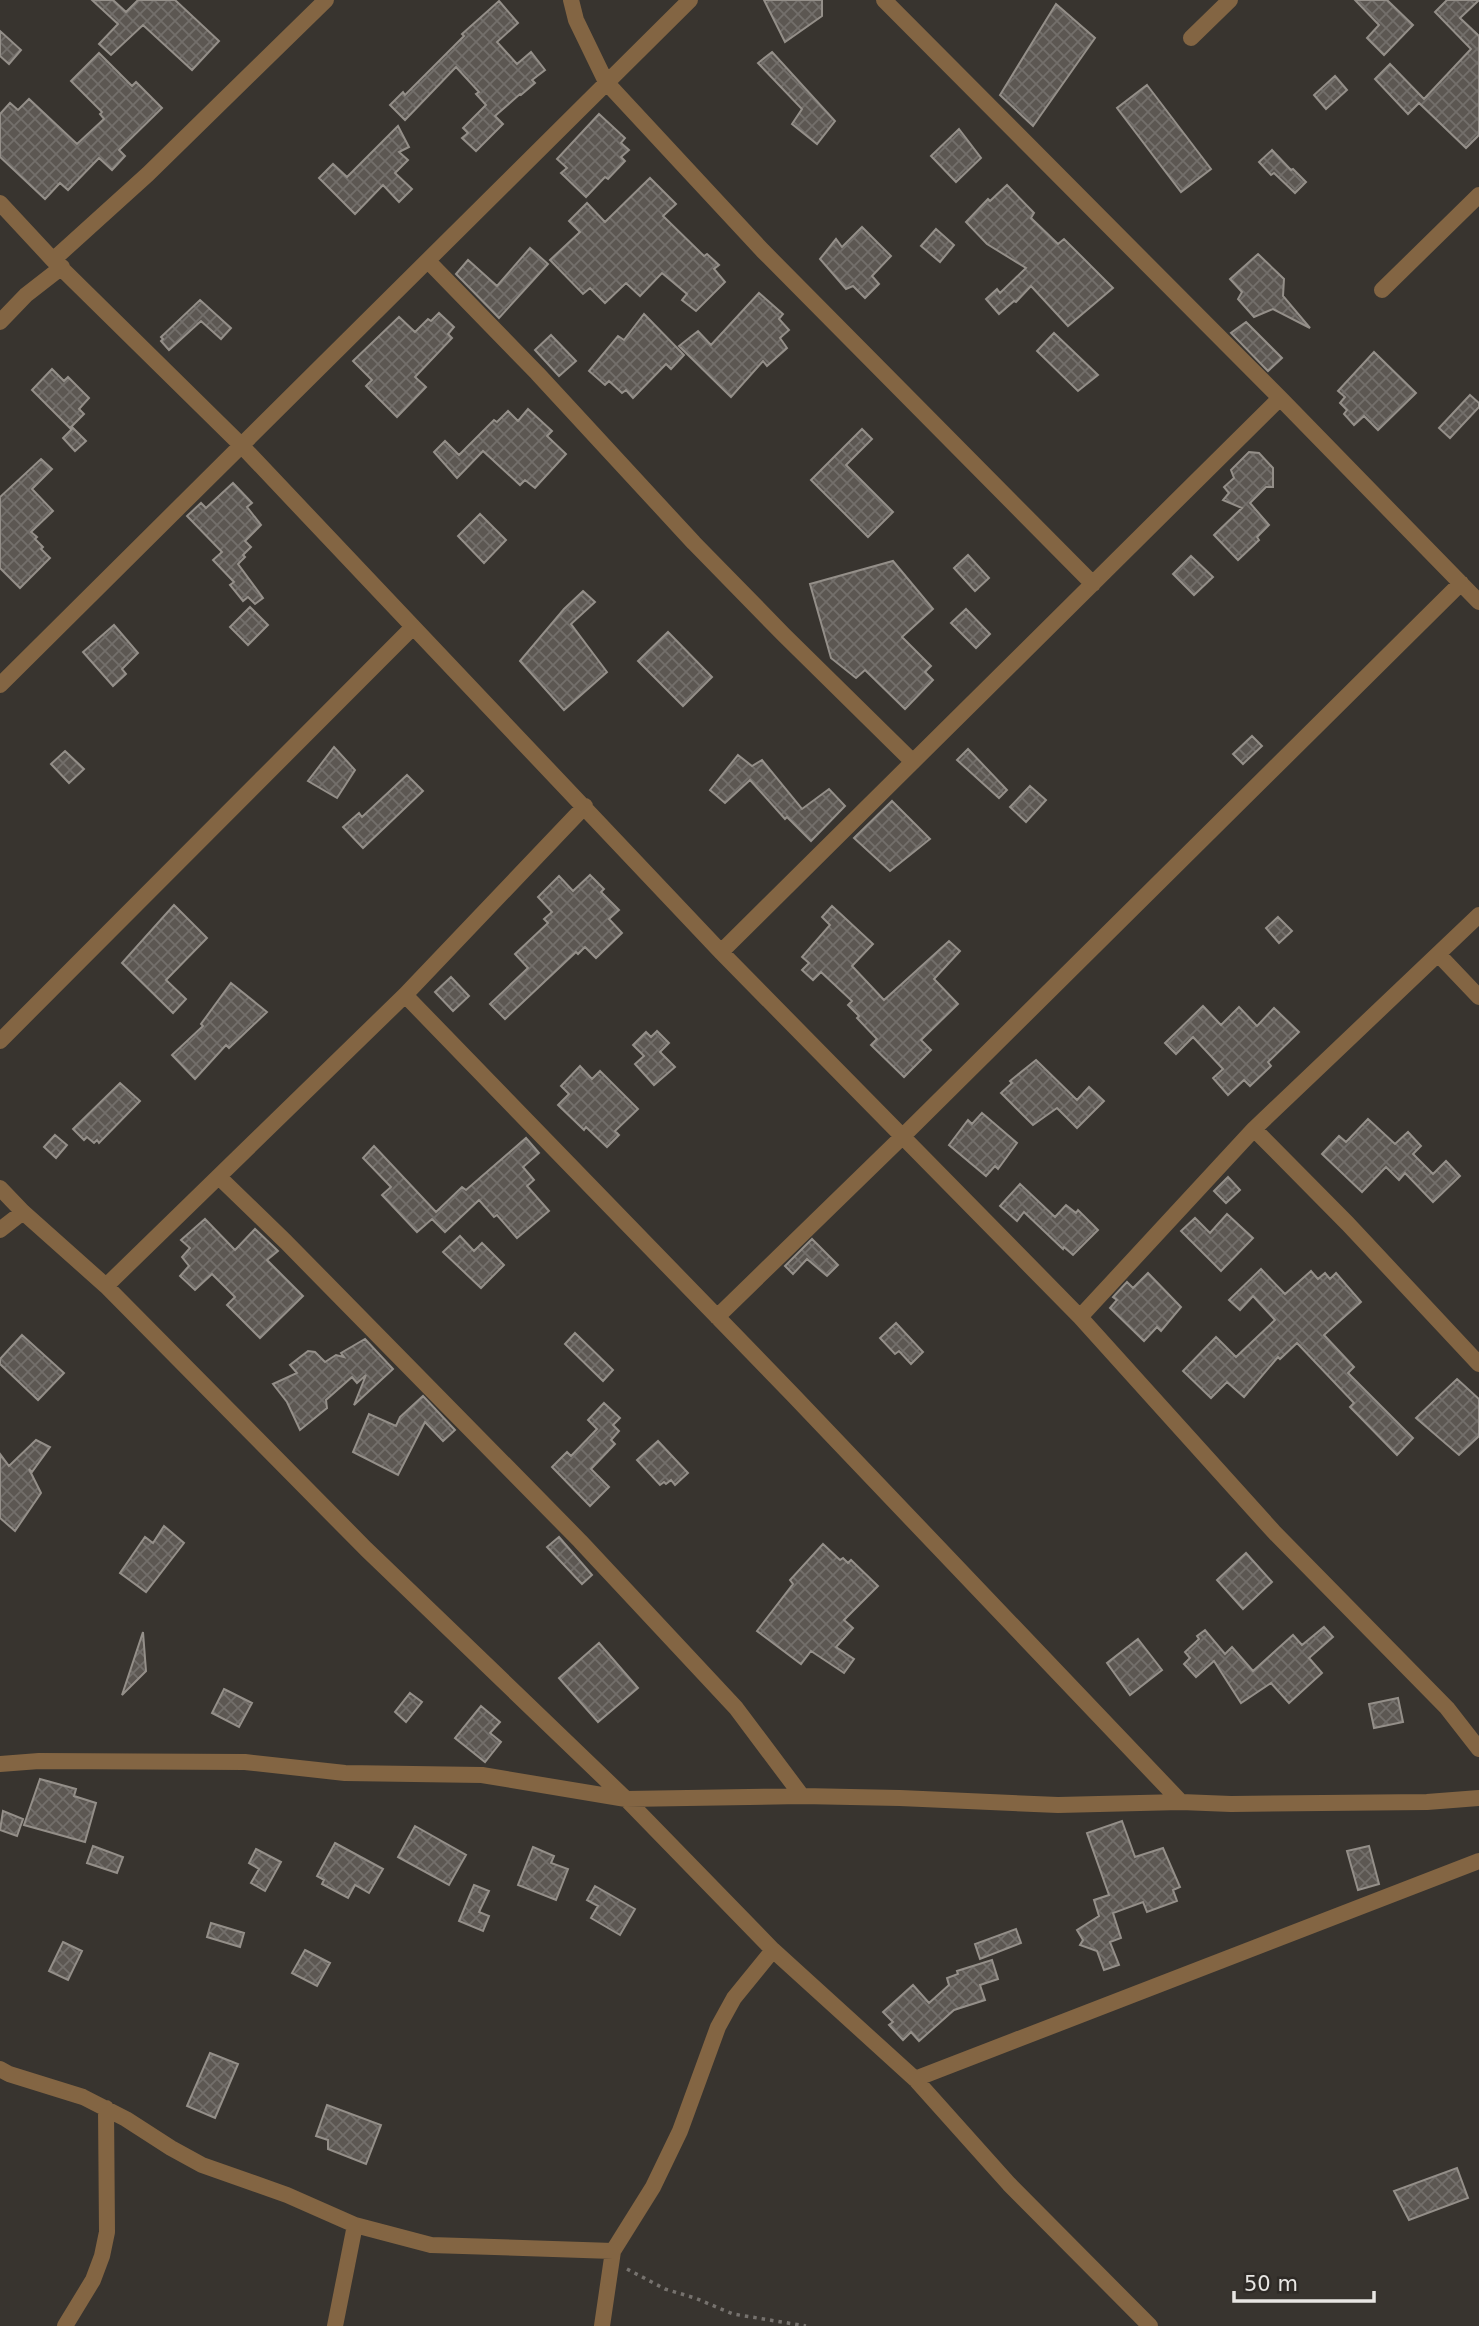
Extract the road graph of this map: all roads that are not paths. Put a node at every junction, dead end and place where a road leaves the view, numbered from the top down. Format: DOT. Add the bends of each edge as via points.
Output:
graph roads {
  1 [pos="326,0"];
  2 [pos="571,0"];
  3 [pos="690,0"];
  4 [pos="884,0"];
  5 [pos="1230,0"];
  6 [pos="1191,38"];
  7 [pos="606,82"];
  8 [pos="1479,195"];
  9 [pos="0,204"];
  10 [pos="428,261"];
  11 [pos="57,263"];
  12 [pos="1382,290"];
  13 [pos="0,322"];
  14 [pos="1280,398"];
  15 [pos="241,445"];
  16 [pos="1461,583"];
  17 [pos="1093,584"];
  18 [pos="1479,602"];
  19 [pos="412,628"];
  20 [pos="0,685"];
  21 [pos="913,762"];
  22 [pos="585,806"];
  23 [pos="1479,915"];
  24 [pos="721,952"];
  25 [pos="1438,954"];
  26 [pos="405,995"];
  27 [pos="1479,997"];
  28 [pos="0,1041"];
  29 [pos="1254,1129"];
  30 [pos="903,1136"];
  31 [pos="220,1178"];
  32 [pos="0,1188"];
  33 [pos="23,1212"];
  34 [pos="0,1230"];
  35 [pos="106,1286"];
  36 [pos="717,1317"];
  37 [pos="1080,1317"];
  38 [pos="1479,1364"];
  39 [pos="1479,1749"];
  40 [pos="0,1764"];
  41 [pos="802,1796"];
  42 [pos="1479,1798"];
  43 [pos="626,1799"];
  44 [pos="1181,1802"];
  45 [pos="1479,1861"];
  46 [pos="773,1950"];
  47 [pos="0,2069"];
  48 [pos="915,2079"];
  49 [pos="106,2108"];
  50 [pos="355,2225"];
  51 [pos="614,2251"];
  52 [pos="65,2326"];
  53 [pos="335,2326"];
  54 [pos="602,2326"];
  55 [pos="1150,2326"];
  1 -- 11 [label="street"];
  2 -- 7 [label="street"];
  3 -- 7 [label="street"];
  4 -- 14 [label="street"];
  5 -- 6 [label="street"];
  7 -- 10 [label="street"];
  7 -- 17 [label="street" via="763,251"];
  8 -- 12 [label="street"];
  9 -- 11 [label="street"];
  10 -- 15 [label="street"];
  10 -- 21 [label="street" via="694,543"];
  11 -- 13 [label="street"];
  11 -- 15 [label="street"];
  14 -- 16 [label="street"];
  14 -- 17 [label="street"];
  15 -- 19 [label="street"];
  15 -- 20 [label="street"];
  16 -- 18 [label="street"];
  16 -- 30 [label="street"];
  17 -- 21 [label="street"];
  19 -- 22 [label="street"];
  19 -- 28 [label="street"];
  21 -- 24 [label="street"];
  22 -- 24 [label="street"];
  22 -- 26 [label="street"];
  23 -- 25 [label="street"];
  24 -- 30 [label="street"];
  25 -- 27 [label="street"];
  25 -- 29 [label="street"];
  26 -- 31 [label="street"];
  26 -- 36 [label="street"];
  29 -- 37 [label="street"];
  29 -- 38 [label="street"];
  30 -- 36 [label="street"];
  30 -- 37 [label="street"];
  31 -- 35 [label="street"];
  31 -- 41 [label="street" via="580,1541 736,1708"];
  32 -- 33 [label="street"];
  33 -- 34 [label="street"];
  33 -- 35 [label="street"];
  35 -- 43 [label="street" via="366,1549"];
  36 -- 44 [label="street"];
  37 -- 39 [label="street" via="1274,1532 1447,1708"];
  40 -- 43 [label="street" via="245,1762 345,1773 482,1775"];
  41 -- 43 [label="street"];
  41 -- 44 [label="street" via="1058,1805"];
  42 -- 44 [label="street" via="1399,1803"];
  43 -- 46 [label="street"];
  45 -- 48 [label="street"];
  46 -- 48 [label="street"];
  46 -- 51 [label="street" via="718,2026 680,2131 653,2188"];
  47 -- 49 [label="street"];
  48 -- 55 [label="street" via="1009,2184"];
  49 -- 50 [label="street" via="202,2165"];
  49 -- 52 [label="street" via="107,2232 93,2280"];
  50 -- 51 [label="street" via="431,2245"];
  50 -- 53 [label="street"];
  51 -- 54 [label="street"];
}
